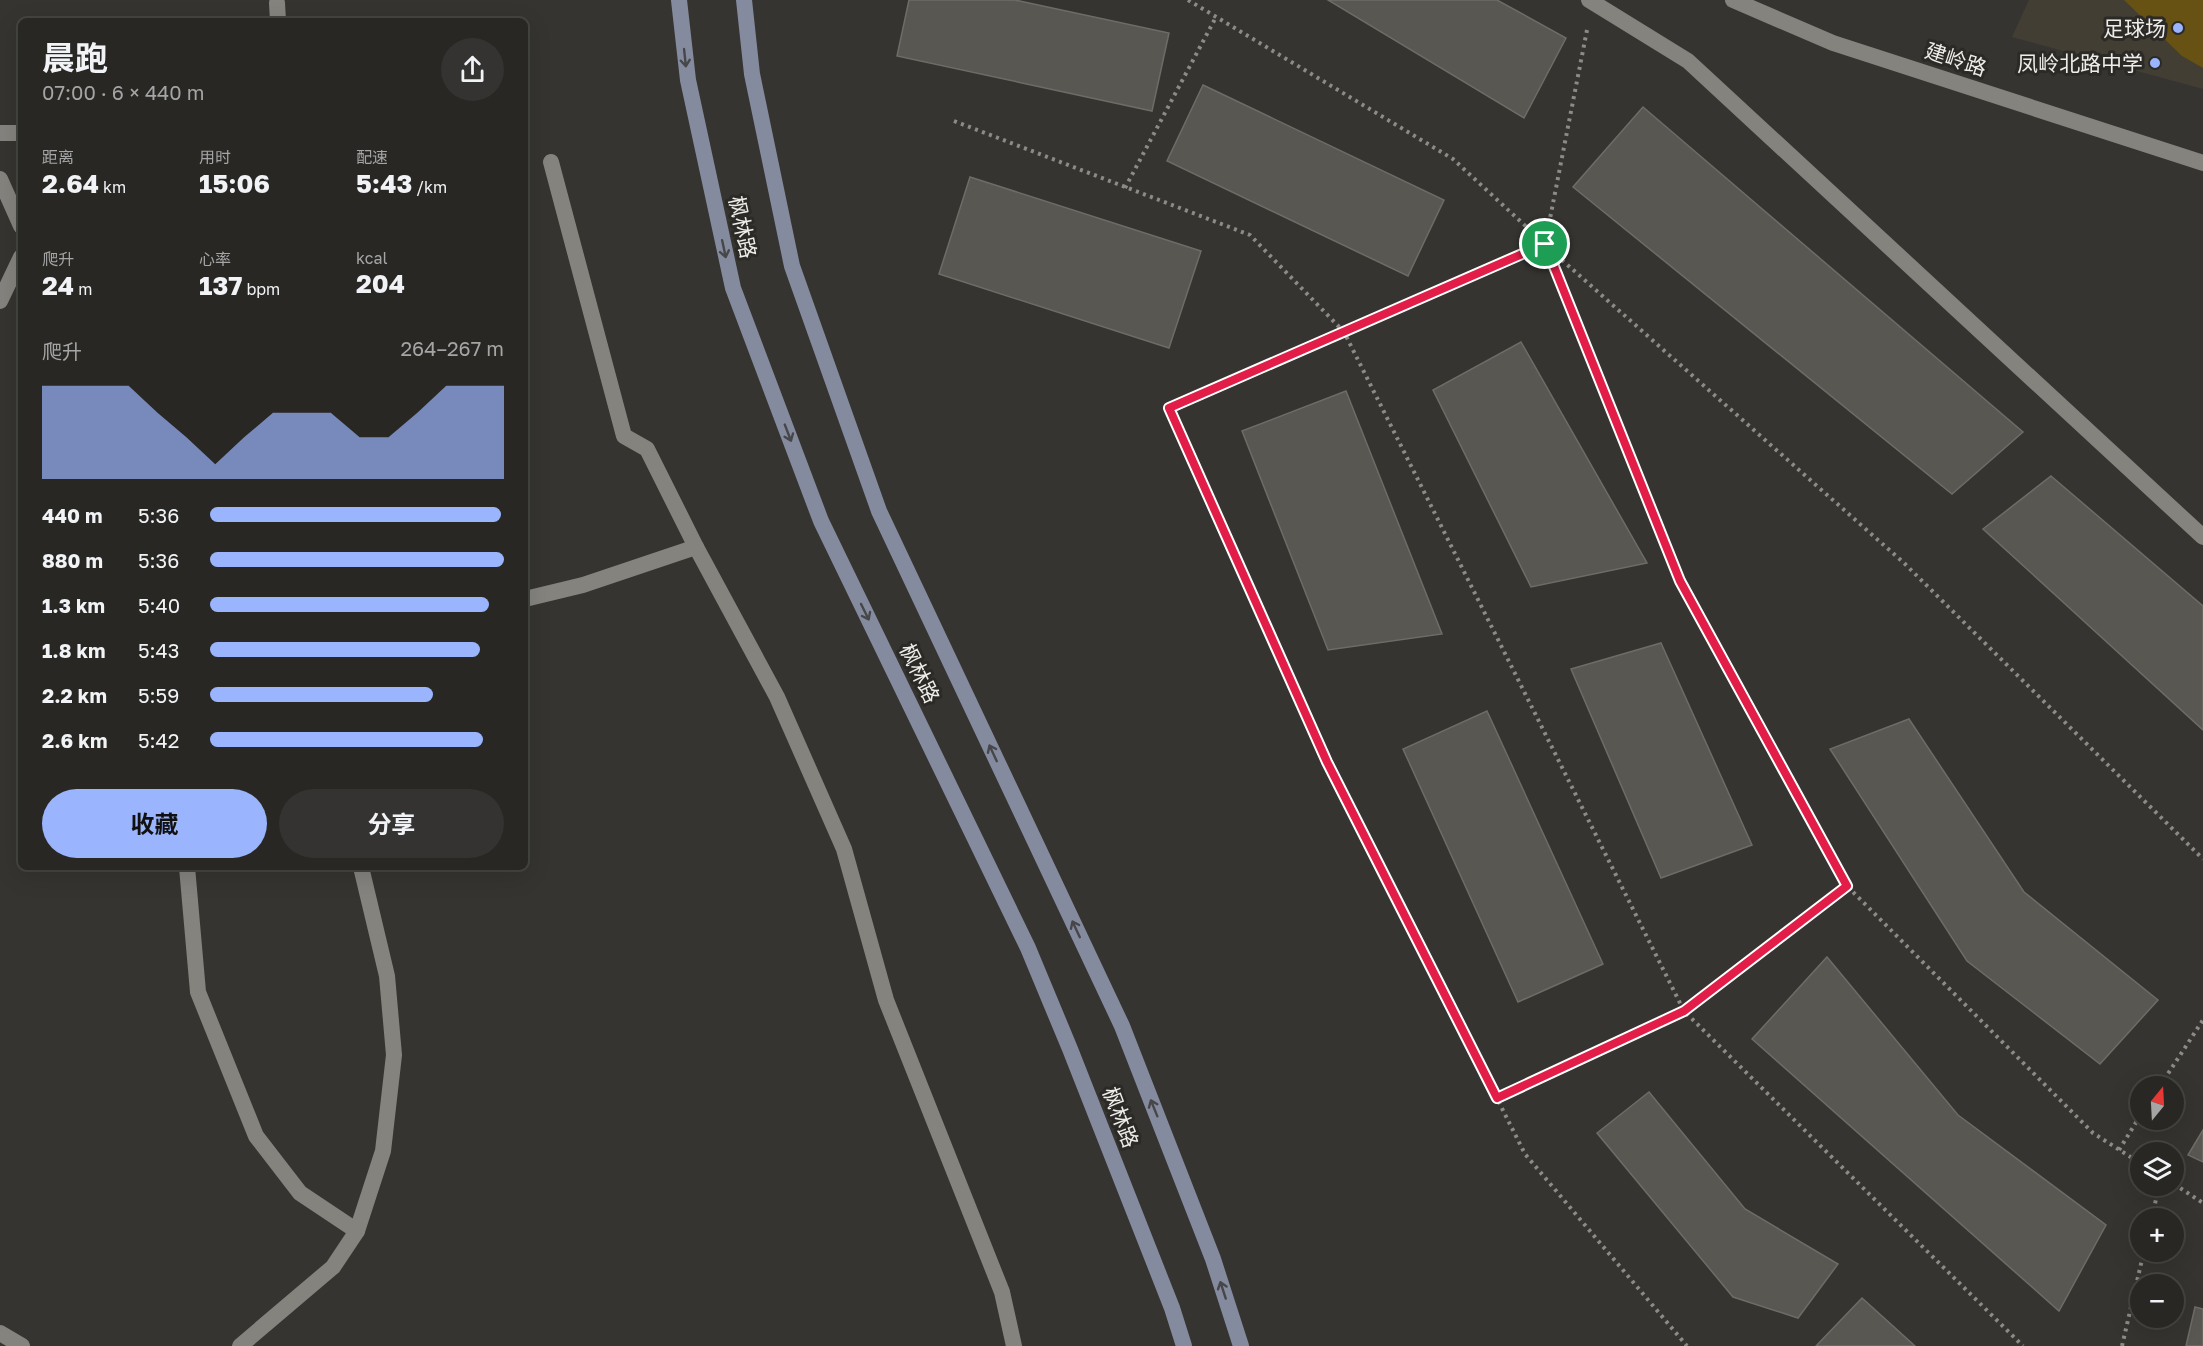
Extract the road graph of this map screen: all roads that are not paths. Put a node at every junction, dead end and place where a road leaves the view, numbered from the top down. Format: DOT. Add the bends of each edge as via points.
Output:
graph roads {
  1 [pos="679,0"];
  2 [pos="744,0"];
  3 [pos="1733,0"];
  4 [pos="1591,1"];
  5 [pos="277,3"];
  6 [pos="278,18"];
  7 [pos="0,133"];
  8 [pos="18,133"];
  9 [pos="551,162"];
  10 [pos="2203,163"];
  11 [pos="0,179"];
  12 [pos="18,219"];
  13 [pos="18,263"];
  14 [pos="0,301"];
  15 [pos="2203,537"];
  16 [pos="696,548"];
  17 [pos="528,598"];
  18 [pos="187,870"];
  19 [pos="362,870"];
  20 [pos="357,1231"];
  21 [pos="0,1333"];
  22 [pos="22,1346"];
  23 [pos="240,1346"];
  24 [pos="1014,1346"];
  25 [pos="1184,1346"];
  26 [pos="1241,1346"];
  1 -- 25 [label="main road, 枫林路, one-way" via="688,80 733,288 821,521 1032,958"];
  26 -- 2 [label="main road, 枫林路, one-way" via="1213,1259 1122,1026 879,511 792,266 752,74"];
  3 -- 10 [label="street, 建岭路" via="1833,44"];
  4 -- 15 [label="street" via="1688,61"];
  5 -- 6 [label="street"];
  7 -- 8 [label="street"];
  9 -- 16 [label="street" via="624,436 647,449"];
  11 -- 12 [label="street"];
  13 -- 14 [label="street"];
  16 -- 17 [label="street" via="583,585"];
  16 -- 24 [label="street" via="777,697 844,849 886,1000 1002,1292"];
  18 -- 20 [label="street" via="198,993 256,1136 300,1192"];
  19 -- 20 [label="street" via="387,976 394,1055 383,1151"];
  20 -- 23 [label="street" via="333,1267"];
  21 -- 22 [label="street"];
}
